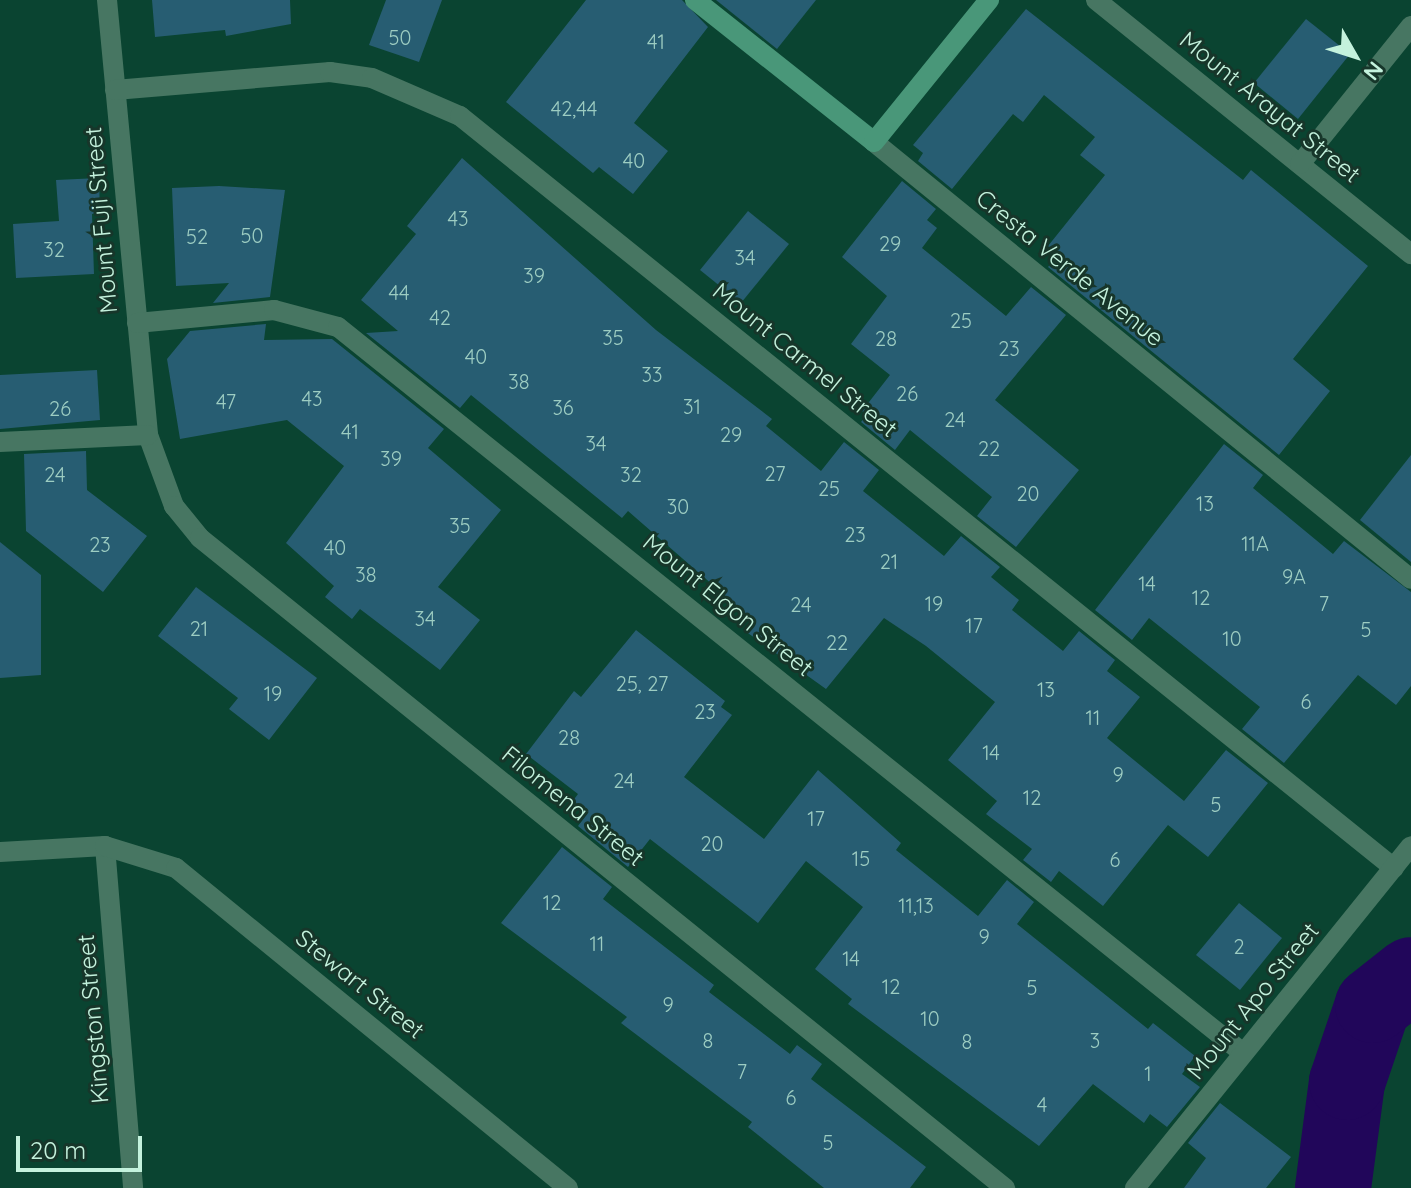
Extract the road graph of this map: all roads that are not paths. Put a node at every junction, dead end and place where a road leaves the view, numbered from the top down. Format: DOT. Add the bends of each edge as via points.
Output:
graph roads {
  1 [pos="107,0"];
  2 [pos="695,0"];
  3 [pos="989,0"];
  4 [pos="1096,0"];
  5 [pos="1411,26"];
  6 [pos="115,90"];
  7 [pos="874,142"];
  8 [pos="1300,164"];
  9 [pos="1411,254"];
  10 [pos="137,323"];
  11 [pos="148,435"];
  12 [pos="0,442"];
  13 [pos="1411,579"];
  14 [pos="105,846"];
  15 [pos="1411,846"];
  16 [pos="0,852"];
  17 [pos="1394,868"];
  18 [pos="1243,1053"];
  19 [pos="133,1188"];
  20 [pos="568,1188"];
  21 [pos="1005,1188"];
  22 [pos="1135,1188"];
  1 -- 6 [label="street, Mount Fuji Street"];
  2 -- 7 [label="street, Cresta Verde Avenue"];
  3 -- 7 [label="street"];
  4 -- 8 [label="street, Mount Arayat Street"];
  5 -- 8 [label="street"];
  6 -- 10 [label="street, Mount Fuji Street"];
  6 -- 17 [label="street, Mount Carmel Street" via="330,72 372,78 460,116"];
  7 -- 13 [label="street, Cresta Verde Avenue"];
  8 -- 9 [label="street, Mount Arayat Street"];
  10 -- 11 [label="street, Mount Fuji Street"];
  10 -- 18 [label="street, Mount Elgon Street" via="274,310 338,327"];
  11 -- 12 [label="street"];
  11 -- 21 [label="street, Filomena Street" via="174,506 200,538"];
  14 -- 16 [label="street"];
  14 -- 19 [label="street, Kingston Street"];
  14 -- 20 [label="street, Stewart Street" via="176,868"];
  15 -- 17 [label="street, Mount Apo Street"];
  17 -- 18 [label="street, Mount Apo Street"];
  18 -- 22 [label="street, Mount Apo Street"];
}
